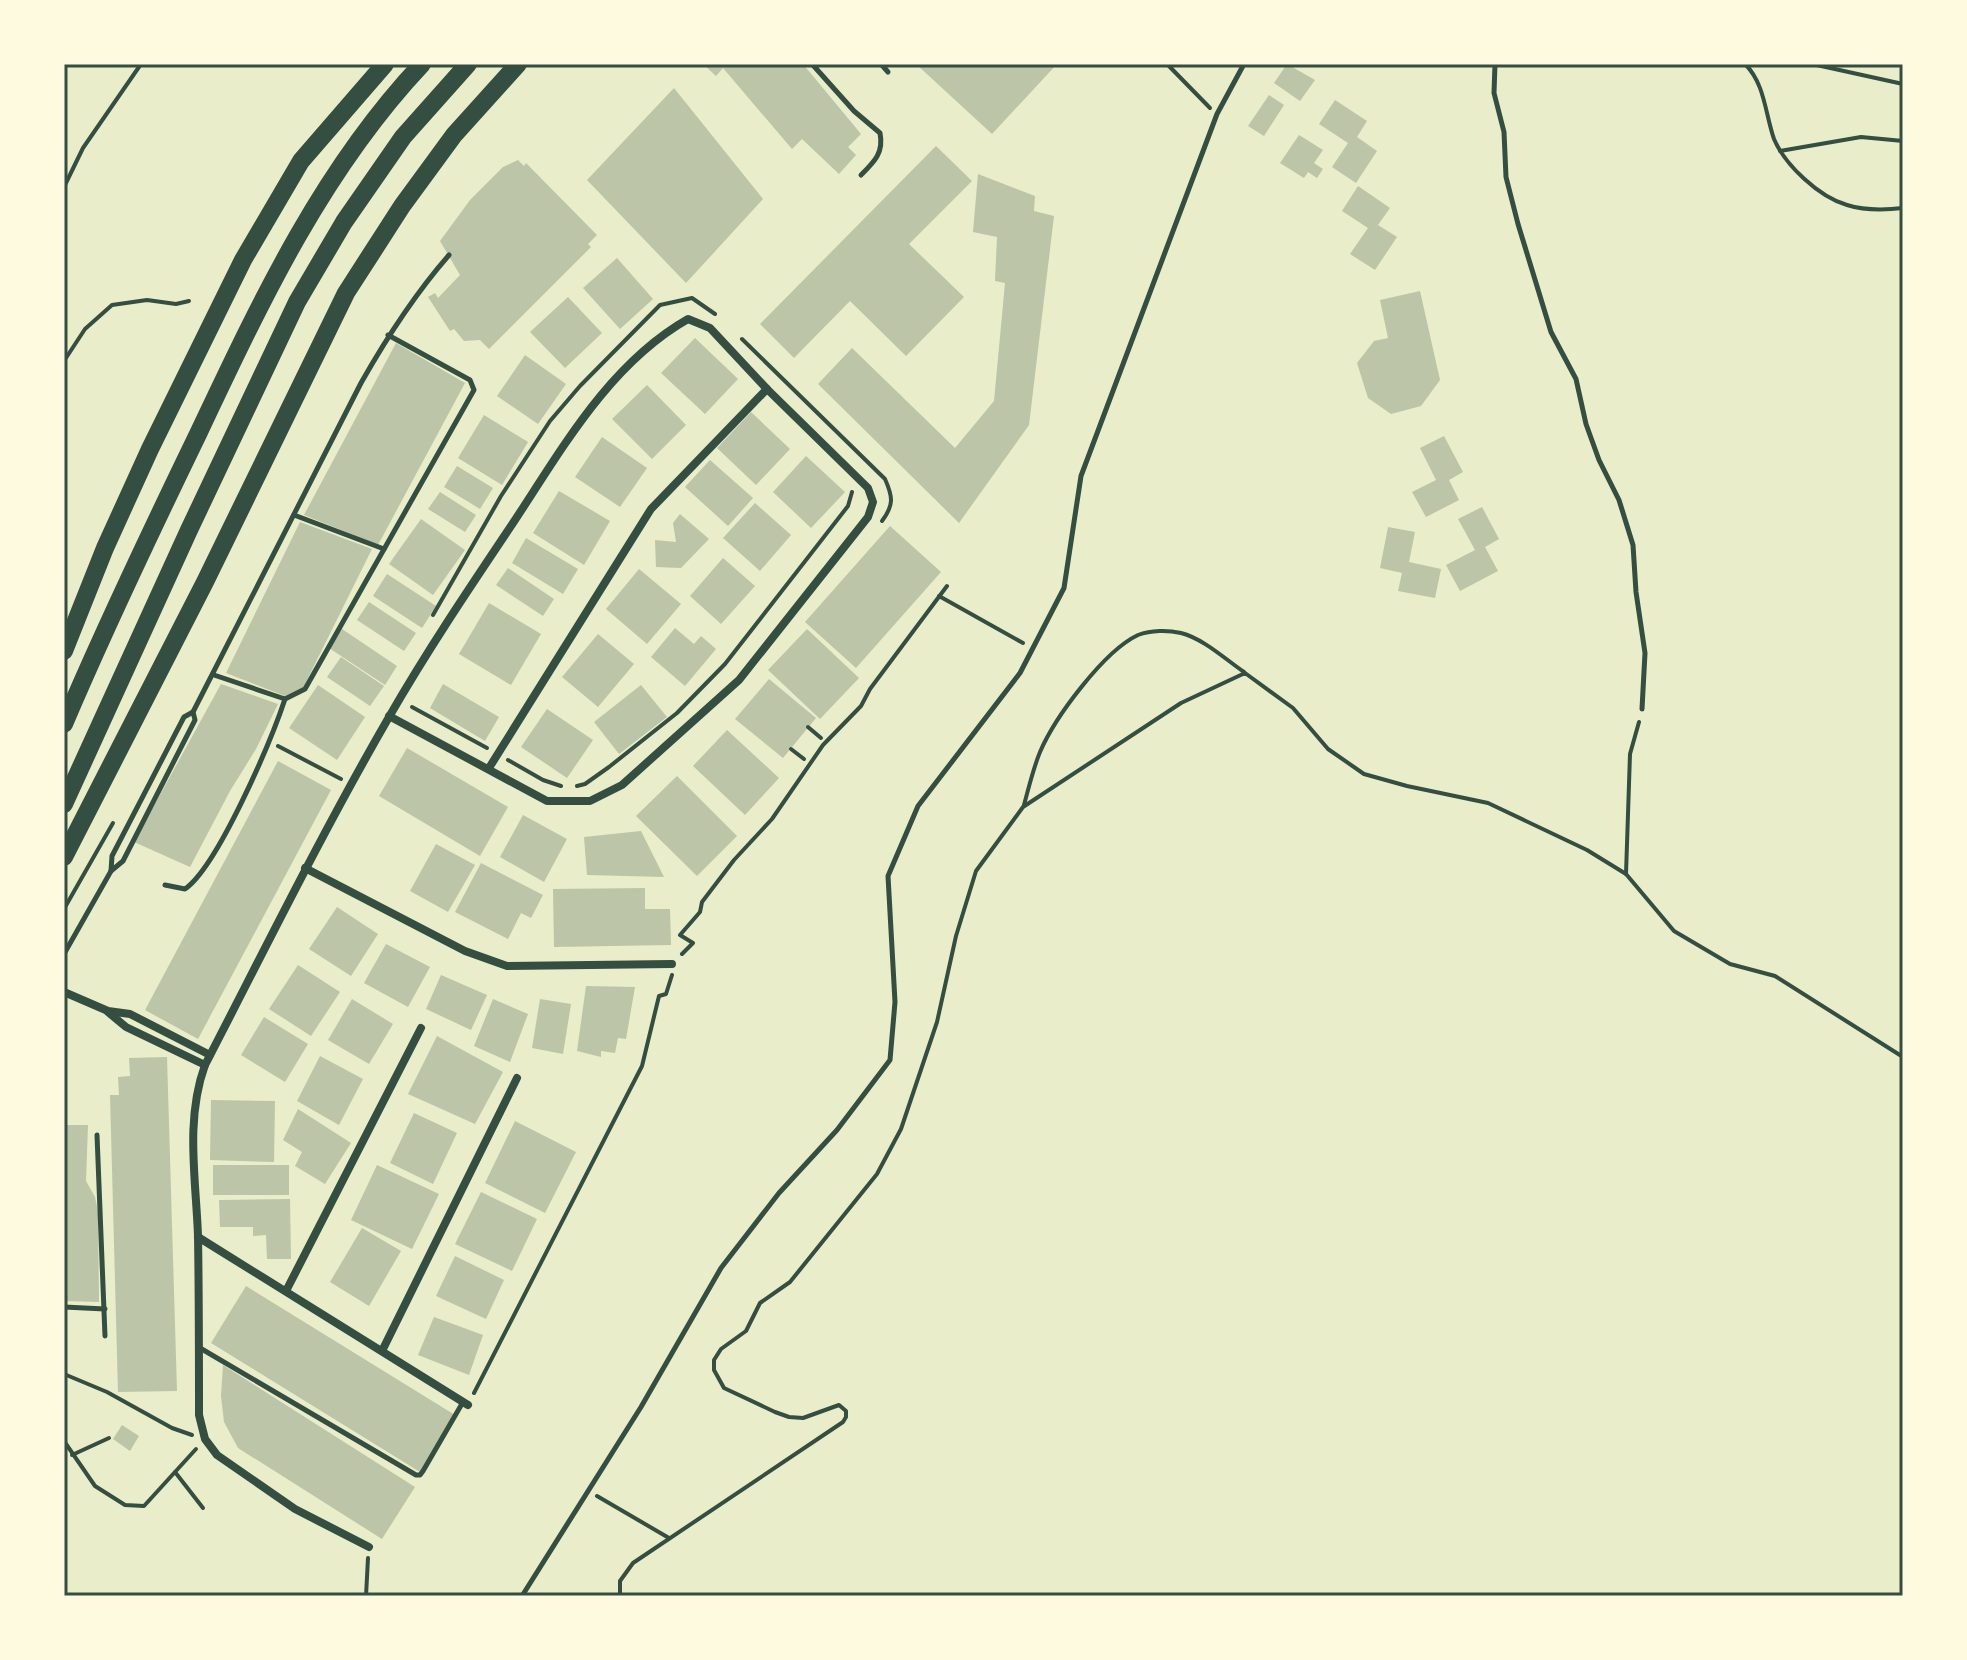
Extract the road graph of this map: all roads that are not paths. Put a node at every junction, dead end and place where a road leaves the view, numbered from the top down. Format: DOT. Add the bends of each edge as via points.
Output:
graph roads {
  1 [pos="385,64"];
  2 [pos="422,64"];
  3 [pos="468,64"];
  4 [pos="518,64"];
  5 [pos="812,64"];
  6 [pos="881,64"];
  7 [pos="1244,64"];
  8 [pos="1495,64"];
  9 [pos="888,72"];
  10 [pos="861,175"];
  11 [pos="449,255"];
  12 [pos="388,335"];
  13 [pos="767,389"];
  14 [pos="294,515"];
  15 [pos="384,549"];
  16 [pos="64,651"];
  17 [pos="214,675"];
  18 [pos="285,699"];
  19 [pos="1642,709"];
  20 [pos="193,712"];
  21 [pos="389,716"];
  22 [pos="64,724"];
  23 [pos="489,768"];
  24 [pos="64,804"];
  25 [pos="64,857"];
  26 [pos="305,868"];
  27 [pos="111,871"];
  28 [pos="165,885"];
  29 [pos="64,954"];
  30 [pos="673,967"];
  31 [pos="64,992"];
  32 [pos="108,1011"];
  33 [pos="421,1028"];
  34 [pos="210,1055"];
  35 [pos="205,1065"];
  36 [pos="517,1078"];
  37 [pos="97,1135"];
  38 [pos="198,1237"];
  39 [pos="286,1291"];
  40 [pos="64,1307"];
  41 [pos="105,1309"];
  42 [pos="105,1336"];
  43 [pos="199,1348"];
  44 [pos="382,1351"];
  45 [pos="466,1404"];
  46 [pos="369,1547"];
  47 [pos="522,1596"];
  1 -- 16 [label="highway" via="301,161 243,260 150,449"];
  2 -- 22 [label="highway" via="357,141 281,261"];
  3 -- 24 [label="highway" via="403,137 297,302"];
  4 -- 25 [label="highway" via="454,135 346,293"];
  5 -- 10 [label="lane" via="880,133 879,156"];
  6 -- 9 [label="lane"];
  7 -- 47 [label="lane" via="1217,114 1081,476 1064,588 1020,673 918,806 888,876 895,1002 890,1060 721,1268"];
  8 -- 19 [label="lane" via="1506,177 1518,224 1551,332 1576,379 1590,436 1633,545 1645,653"];
  11 -- 12 [label="lane"];
  12 -- 14 [label="lane"];
  12 -- 15 [label="lane" via="470,380 474,390"];
  13 -- 21 [label="street" via="710,328 688,319 660,335 586,413"];
  13 -- 23 [label="street" via="651,509"];
  13 -- 23 [label="street" via="868,488 873,502 868,517 739,680 622,785 590,801 547,801"];
  14 -- 15 [label="lane"];
  14 -- 17 [label="lane"];
  15 -- 18 [label="lane" via="305,689"];
  17 -- 18 [label="lane"];
  17 -- 20 [label="lane"];
  18 -- 28 [label="lane" via="227,829 197,881 185,889"];
  20 -- 27 [label="lane" via="184,717 112,856"];
  20 -- 27 [label="lane" via="195,720 123,861"];
  21 -- 23 [label="street"];
  21 -- 26 [label="street"];
  26 -- 30 [label="street" via="465,951 507,966"];
  26 -- 34 [label="street"];
  27 -- 29 [label="lane"];
  31 -- 32 [label="street"];
  32 -- 34 [label="street" via="130,1014"];
  32 -- 35 [label="street" via="126,1027"];
  33 -- 39 [label="street"];
  34 -- 35 [label="street"];
  35 -- 38 [label="street" via="193,1116"];
  36 -- 44 [label="street"];
  37 -- 41 [label="lane"];
  38 -- 39 [label="street"];
  38 -- 43 [label="street"];
  39 -- 44 [label="street"];
  40 -- 41 [label="lane"];
  41 -- 42 [label="lane"];
  43 -- 45 [label="lane" via="416,1475"];
  43 -- 46 [label="street" via="199,1415 205,1439 217,1455 295,1509"];
  44 -- 45 [label="street"];
}
